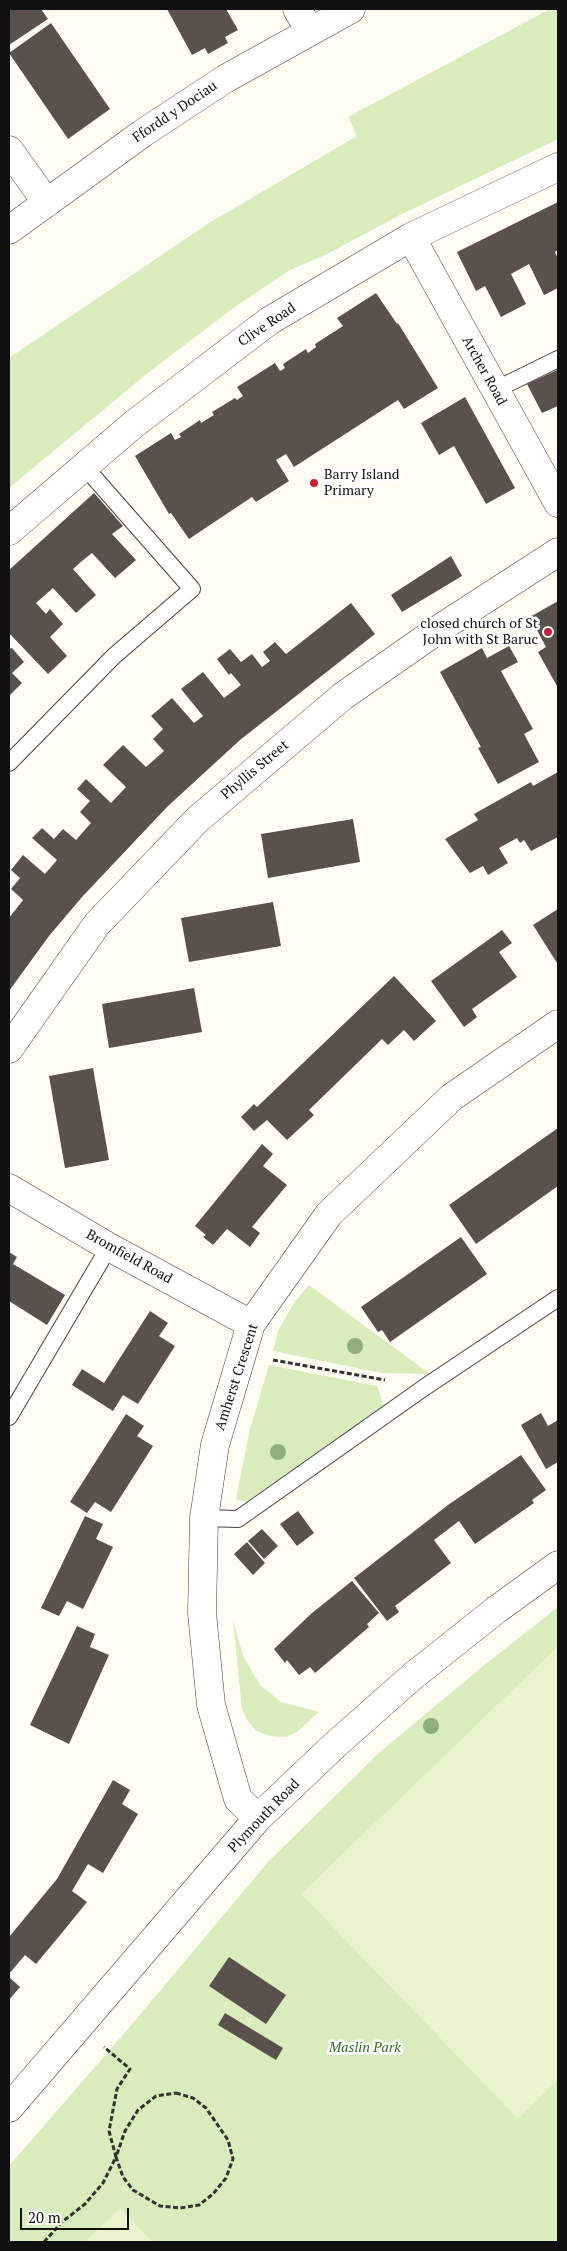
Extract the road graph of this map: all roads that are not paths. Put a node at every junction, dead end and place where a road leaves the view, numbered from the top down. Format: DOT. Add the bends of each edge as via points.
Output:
graph roads {
  1 [pos="351,9"];
  2 [pos="303,20"];
  3 [pos="9,150"];
  4 [pos="558,167"];
  5 [pos="47,202"];
  6 [pos="9,230"];
  7 [pos="411,238"];
  8 [pos="558,359"];
  9 [pos="495,390"];
  10 [pos="84,466"];
  11 [pos="558,503"];
  12 [pos="9,531"];
  13 [pos="558,552"];
  14 [pos="9,763"];
  15 [pos="558,1024"];
  16 [pos="9,1049"];
  17 [pos="9,1188"];
  18 [pos="109,1247"];
  19 [pos="558,1298"];
  20 [pos="251,1324"];
  21 [pos="9,1417"];
  22 [pos="204,1518"];
  23 [pos="558,1565"];
  24 [pos="258,1818"];
  25 [pos="9,2108"];
  1 -- 2 [label="street, Ffordd y Dociau"];
  2 -- 5 [label="street, Ffordd y Dociau" via="225,79"];
  3 -- 5 [label="street"];
  4 -- 7 [label="street, Clive Road"];
  5 -- 6 [label="street, Ffordd y Dociau"];
  7 -- 9 [label="street, Archer Road"];
  7 -- 10 [label="street, Clive Road" via="269,321"];
  8 -- 9 [label="lane"];
  9 -- 11 [label="street, Archer Road"];
  10 -- 12 [label="street, Clive Road"];
  10 -- 14 [label="lane" via="192,589 114,656"];
  13 -- 16 [label="street, Phyllis Street" via="343,696 198,819 96,924"];
  15 -- 20 [label="street, Amherst Crescent" via="452,1097 329,1214"];
  17 -- 18 [label="street, Bromfield Road"];
  18 -- 20 [label="street, Bromfield Road"];
  18 -- 21 [label="lane"];
  19 -- 22 [label="lane" via="238,1519"];
  20 -- 22 [label="street, Amherst Crescent" via="215,1445"];
  22 -- 24 [label="street, Amherst Crescent" via="202,1613 211,1705 238,1799"];
  23 -- 24 [label="street, Plymouth Road" via="413,1676"];
  24 -- 25 [label="street, Plymouth Road"];
}
